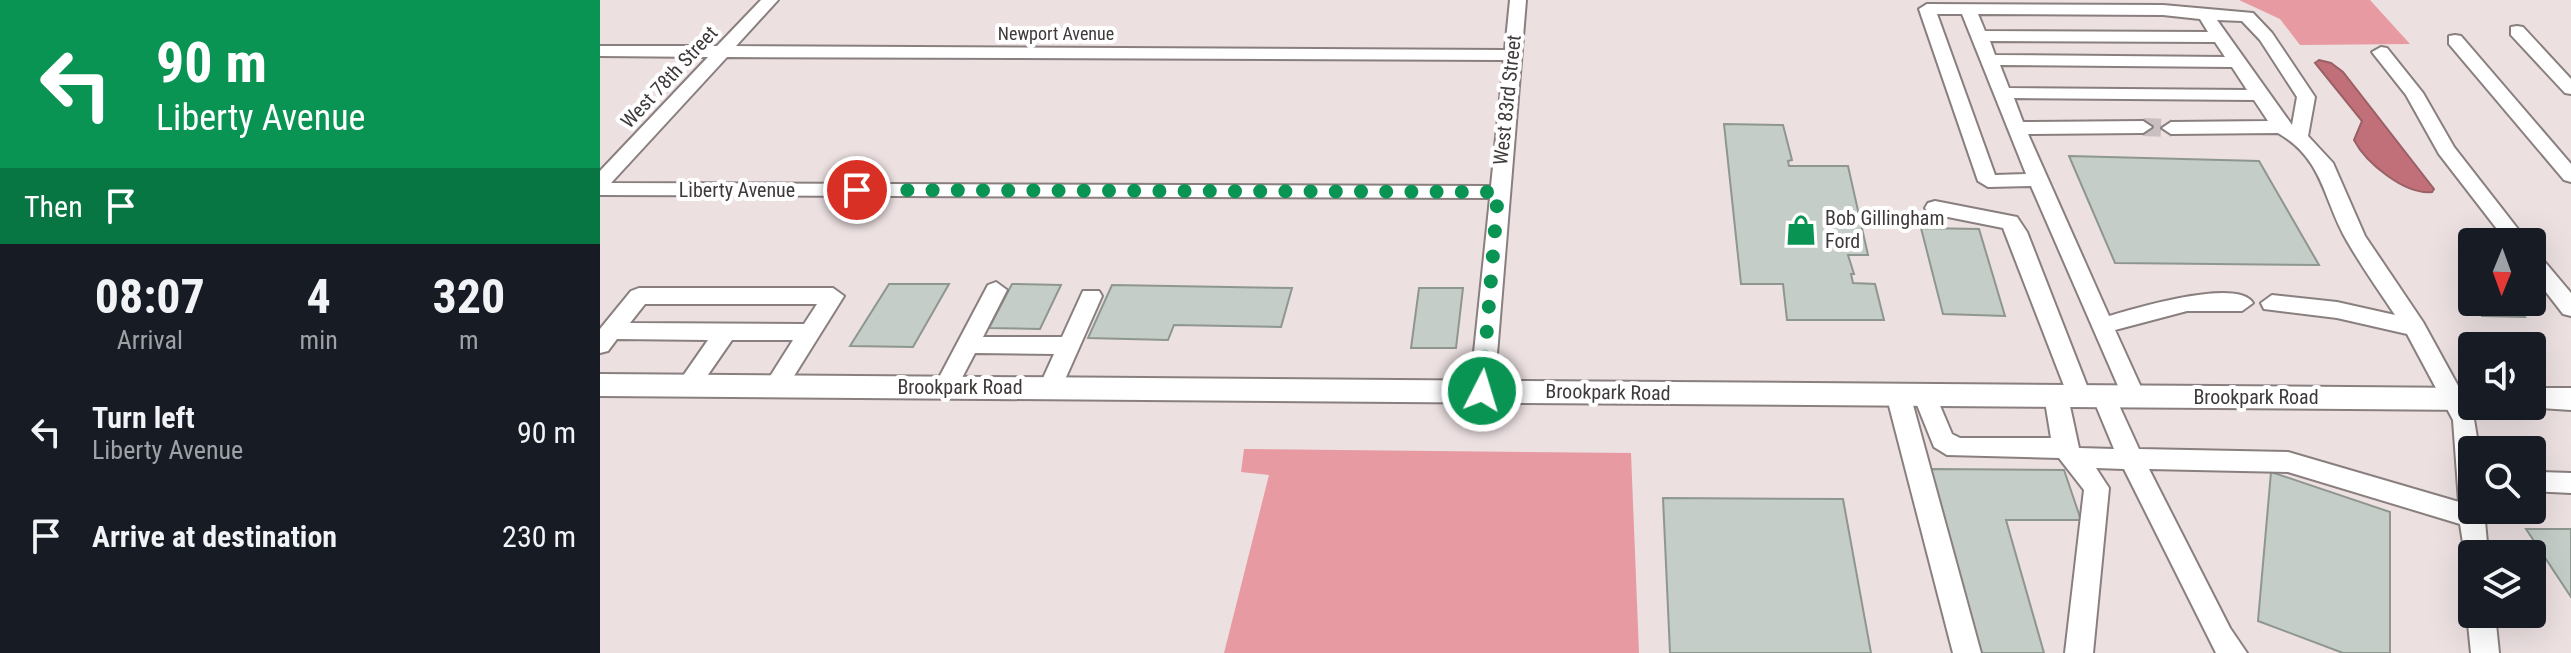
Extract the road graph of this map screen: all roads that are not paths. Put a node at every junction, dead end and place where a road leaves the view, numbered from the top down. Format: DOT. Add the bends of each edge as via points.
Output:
graph roads {
  1 [pos="770,0"];
  2 [pos="1518,0"];
  3 [pos="1968,9"];
  4 [pos="2205,15"];
  5 [pos="2517,31"];
  6 [pos="1979,36"];
  7 [pos="2219,37"];
  8 [pos="2455,40"];
  9 [pos="600,51"];
  10 [pos="723,51"];
  11 [pos="2381,52"];
  12 [pos="1512,55"];
  13 [pos="1989,60"];
  14 [pos="2236,62"];
  15 [pos="2571,89"];
  16 [pos="2002,93"];
  17 [pos="2259,95"];
  18 [pos="2143,127"];
  19 [pos="2281,127"];
  20 [pos="2016,128"];
  21 [pos="2171,128"];
  22 [pos="2299,137"];
  23 [pos="2571,176"];
  24 [pos="2038,180"];
  25 [pos="600,183"];
  26 [pos="600,189"];
  27 [pos="1498,192"];
  28 [pos="1935,208"];
  29 [pos="2507,228"];
  30 [pos="2546,277"];
  31 [pos="996,290"];
  32 [pos="1091,296"];
  33 [pos="2242,303"];
  34 [pos="2272,303"];
  35 [pos="2571,308"];
  36 [pos="2101,326"];
  37 [pos="2415,328"];
  38 [pos="726,332"];
  39 [pos="810,332"];
  40 [pos="606,338"];
  41 [pos="968,345"];
  42 [pos="1069,346"];
  43 [pos="600,385"];
  44 [pos="688,386"];
  45 [pos="776,386"];
  46 [pos="946,387"];
  47 [pos="1051,387"];
  48 [pos="2458,390"];
  49 [pos="1482,391"];
  50 [pos="1912,394"];
  51 [pos="2080,396"];
  52 [pos="2133,396"];
  53 [pos="2458,399"];
  54 [pos="2546,399"];
  55 [pos="2571,399"];
  56 [pos="2070,453"];
  57 [pos="2131,459"];
  58 [pos="2546,482"];
  59 [pos="2571,483"];
  60 [pos="2458,513"];
  61 [pos="2482,628"];
  62 [pos="1967,653"];
  63 [pos="2079,653"];
  64 [pos="2233,653"];
  65 [pos="2485,653"];
  1 -- 10 [label="street, West 78th Street"];
  2 -- 12 [label="street, West 83rd Street"];
  3 -- 4 [label="street"];
  3 -- 6 [label="street"];
  3 -- 24 [label="street" via="1927,9 1988,181"];
  4 -- 7 [label="street"];
  4 -- 22 [label="street" via="2247,16 2266,37 2306,97"];
  5 -- 15 [label="street"];
  6 -- 7 [label="street"];
  6 -- 13 [label="street"];
  7 -- 14 [label="street"];
  8 -- 23 [label="street"];
  9 -- 10 [label="street, Newport Avenue"];
  10 -- 12 [label="street, Newport Avenue"];
  10 -- 25 [label="street, West 78th Street"];
  11 -- 29 [label="street" via="2414,93 2446,150"];
  12 -- 27 [label="street, West 83rd Street"];
  13 -- 14 [label="street"];
  13 -- 16 [label="street"];
  14 -- 17 [label="street"];
  16 -- 17 [label="street"];
  16 -- 20 [label="street"];
  17 -- 19 [label="street"];
  18 -- 20 [label="street"];
  19 -- 21 [label="street"];
  19 -- 22 [label="street"];
  20 -- 24 [label="street"];
  22 -- 37 [label="street" via="2323,163 2355,238"];
  24 -- 36 [label="street"];
  26 -- 27 [label="street, Liberty Avenue"];
  27 -- 49 [label="street, West 83rd Street"];
  28 -- 51 [label="street" via="2010,222"];
  30 -- 35 [label="street"];
  31 -- 41 [label="street"];
  32 -- 42 [label="street"];
  33 -- 36 [label="street" via="2187,303"];
  34 -- 37 [label="street" via="2337,310"];
  36 -- 52 [label="street"];
  37 -- 48 [label="street"];
  38 -- 39 [label="street"];
  38 -- 40 [label="street"];
  38 -- 44 [label="street"];
  39 -- 40 [label="street" via="833,296 639,296"];
  39 -- 45 [label="street"];
  41 -- 42 [label="street"];
  41 -- 46 [label="street"];
  42 -- 47 [label="street"];
  43 -- 44 [label="main road, Brookpark Road"];
  44 -- 45 [label="main road, Brookpark Road"];
  45 -- 46 [label="main road, Brookpark Road"];
  46 -- 47 [label="main road, Brookpark Road"];
  47 -- 49 [label="main road, Brookpark Road"];
  49 -- 50 [label="main road, Brookpark Road"];
  50 -- 51 [label="main road, Brookpark Road"];
  50 -- 56 [label="street" via="1943,440 1956,448"];
  50 -- 62 [label="street"];
  51 -- 52 [label="main road, Brookpark Road"];
  51 -- 56 [label="street"];
  51 -- 57 [label="street"];
  52 -- 53 [label="main road, Brookpark Road"];
  54 -- 55 [label="main road"];
  56 -- 57 [label="street"];
  56 -- 63 [label="street" via="2097,488"];
  57 -- 60 [label="street" via="2288,462"];
  57 -- 64 [label="street" via="2220,637"];
  58 -- 59 [label="street"];
  61 -- 65 [label="street"];
}
